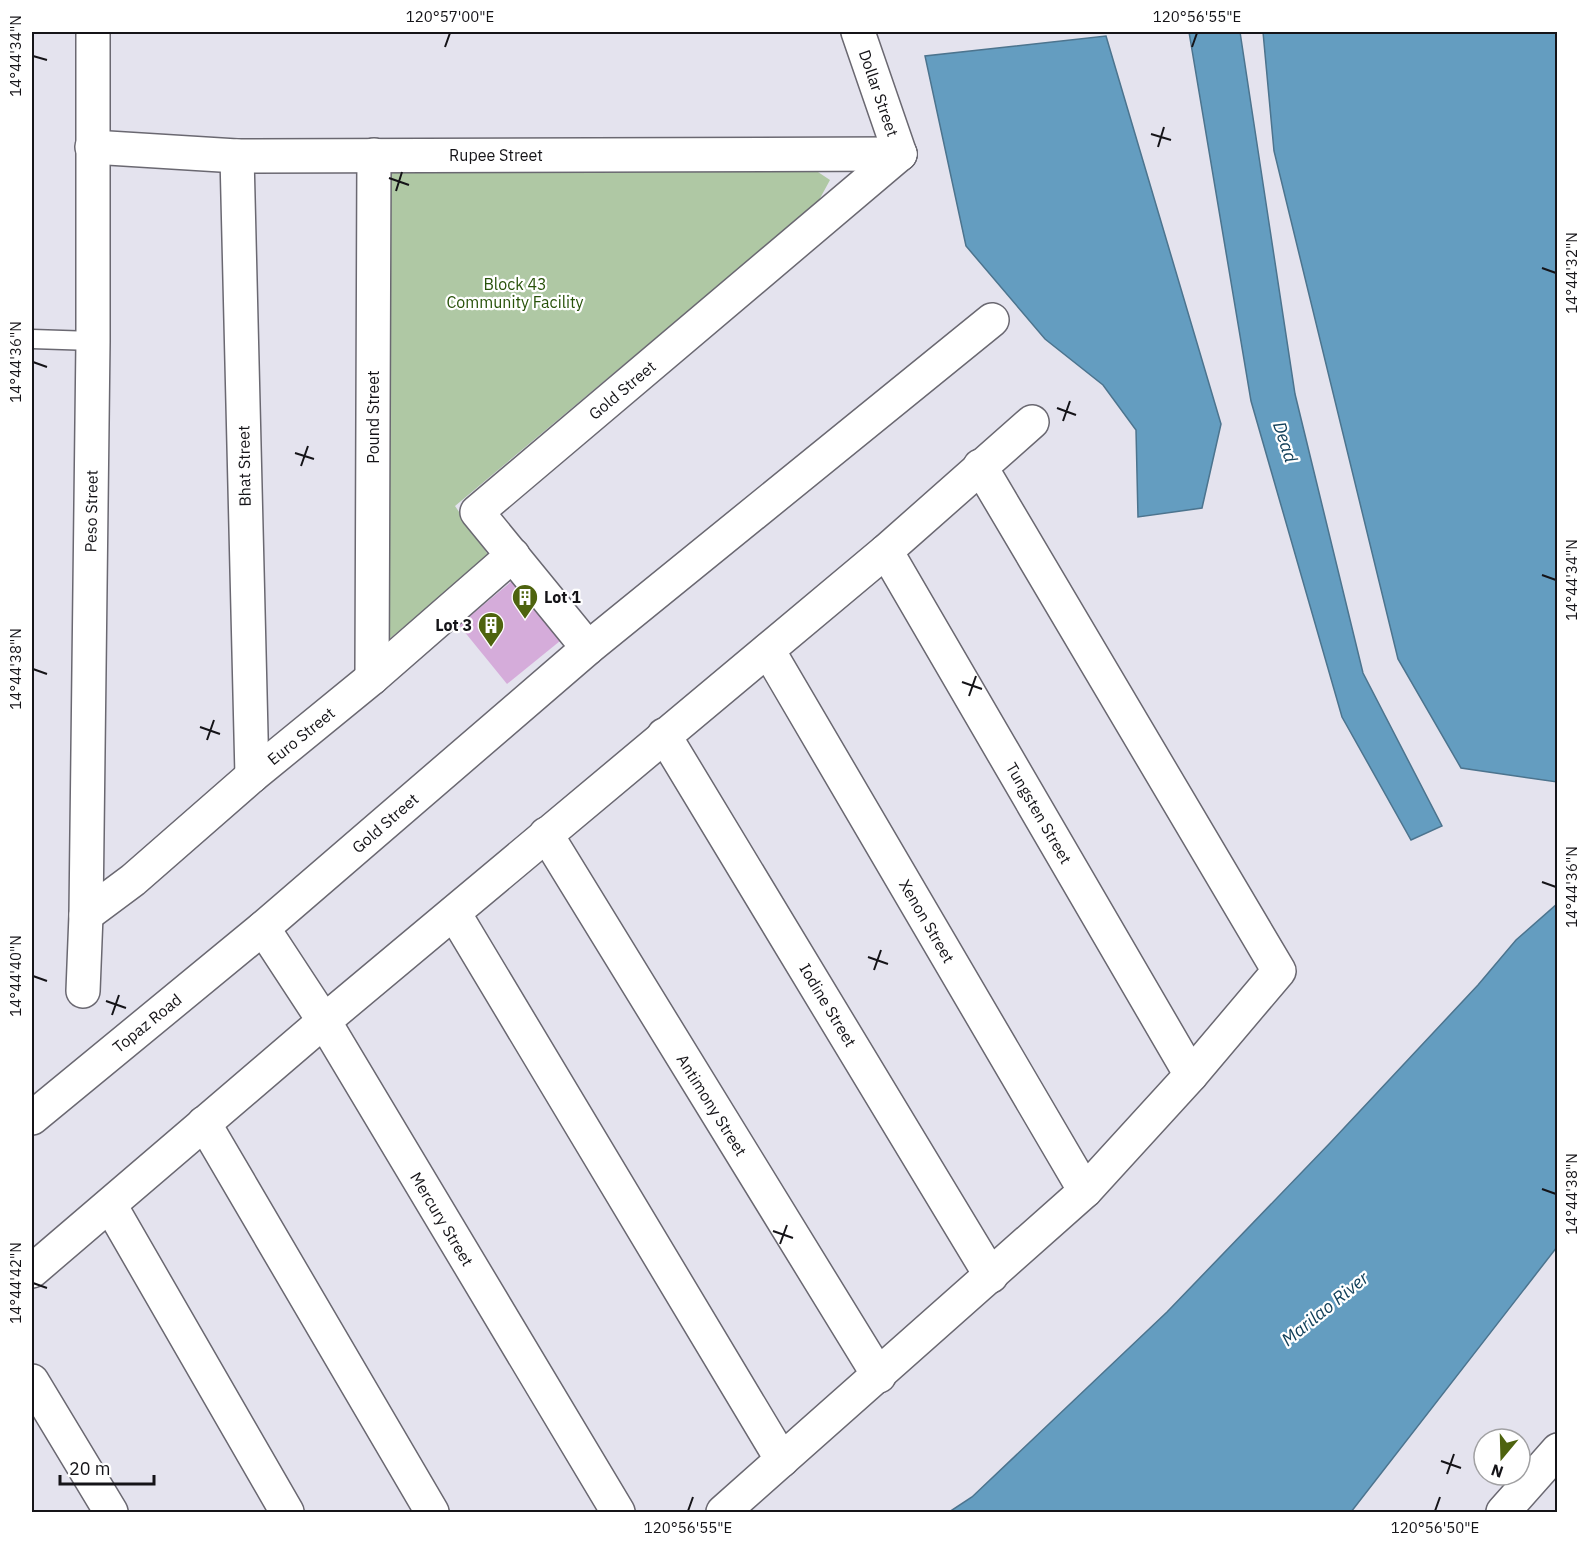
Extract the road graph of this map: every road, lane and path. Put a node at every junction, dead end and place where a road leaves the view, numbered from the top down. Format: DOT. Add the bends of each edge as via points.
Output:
graph roads {
  1 [pos="93,32"];
  2 [pos="858,32"];
  3 [pos="92,147"];
  4 [pos="900,154"];
  5 [pos="374,155"];
  6 [pos="237,156"];
  7 [pos="992,320"];
  8 [pos="32,339"];
  9 [pos="93,341"];
  10 [pos="1032,422"];
  11 [pos="980,466"];
  12 [pos="886,551"];
  13 [pos="513,555"];
  14 [pos="588,648"];
  15 [pos="768,650"];
  16 [pos="372,678"];
  17 [pos="664,735"];
  18 [pos="252,776"];
  19 [pos="546,834"];
  20 [pos="454,913"];
  21 [pos="86,915"];
  22 [pos="263,928"];
  23 [pos="82,991"];
  24 [pos="324,1021"];
  25 [pos="1191,1075"];
  26 [pos="32,1118"];
  27 [pos="204,1123"];
  28 [pos="1085,1191"];
  29 [pos="110,1205"];
  30 [pos="32,1271"];
  31 [pos="992,1276"];
  32 [pos="879,1376"];
  33 [pos="32,1381"];
  34 [pos="1557,1450"];
  35 [pos="782,1460"];
  36 [pos="111,1512"];
  37 [pos="287,1512"];
  38 [pos="432,1512"];
  39 [pos="618,1512"];
  40 [pos="723,1512"];
  41 [pos="1503,1512"];
  1 -- 3 [label="street, Peso Street"];
  2 -- 4 [label="street, Dollar Street"];
  3 -- 6 [label="street, Rupee Street"];
  3 -- 9 [label="street, Peso Street"];
  4 -- 5 [label="street, Rupee Street"];
  4 -- 13 [label="street, Gold Street" via="477,512"];
  5 -- 6 [label="street, Rupee Street"];
  5 -- 16 [label="street, Pound Street"];
  6 -- 18 [label="street, Bhat Street"];
  7 -- 14 [label="street, Gold Street"];
  8 -- 9 [label="lane"];
  9 -- 21 [label="street, Peso Street"];
  10 -- 11 [label="street"];
  11 -- 12 [label="street"];
  11 -- 25 [label="street" via="1279,971"];
  12 -- 15 [label="street"];
  12 -- 25 [label="street, Tungsten Street"];
  13 -- 14 [label="street, Gold Street"];
  13 -- 16 [label="street, Euro Street"];
  14 -- 22 [label="street, Gold Street"];
  15 -- 17 [label="street"];
  15 -- 28 [label="street, Xenon Street"];
  16 -- 18 [label="street, Euro Street"];
  17 -- 19 [label="street"];
  17 -- 31 [label="street, Iodine Street"];
  18 -- 21 [label="street, Euro Street" via="133,880"];
  19 -- 20 [label="street"];
  19 -- 32 [label="street, Antimony Street"];
  20 -- 24 [label="street"];
  20 -- 35 [label="street"];
  21 -- 23 [label="street, Peso Street"];
  22 -- 24 [label="street, Mercury Street"];
  22 -- 26 [label="street, Topaz Road"];
  24 -- 27 [label="street"];
  24 -- 39 [label="street, Mercury Street"];
  25 -- 28 [label="street"];
  27 -- 29 [label="street"];
  27 -- 38 [label="street"];
  28 -- 31 [label="street"];
  29 -- 30 [label="street"];
  29 -- 37 [label="street"];
  31 -- 32 [label="street"];
  32 -- 35 [label="street"];
  33 -- 36 [label="street"];
  34 -- 41 [label="street"];
  35 -- 40 [label="street"];
}
